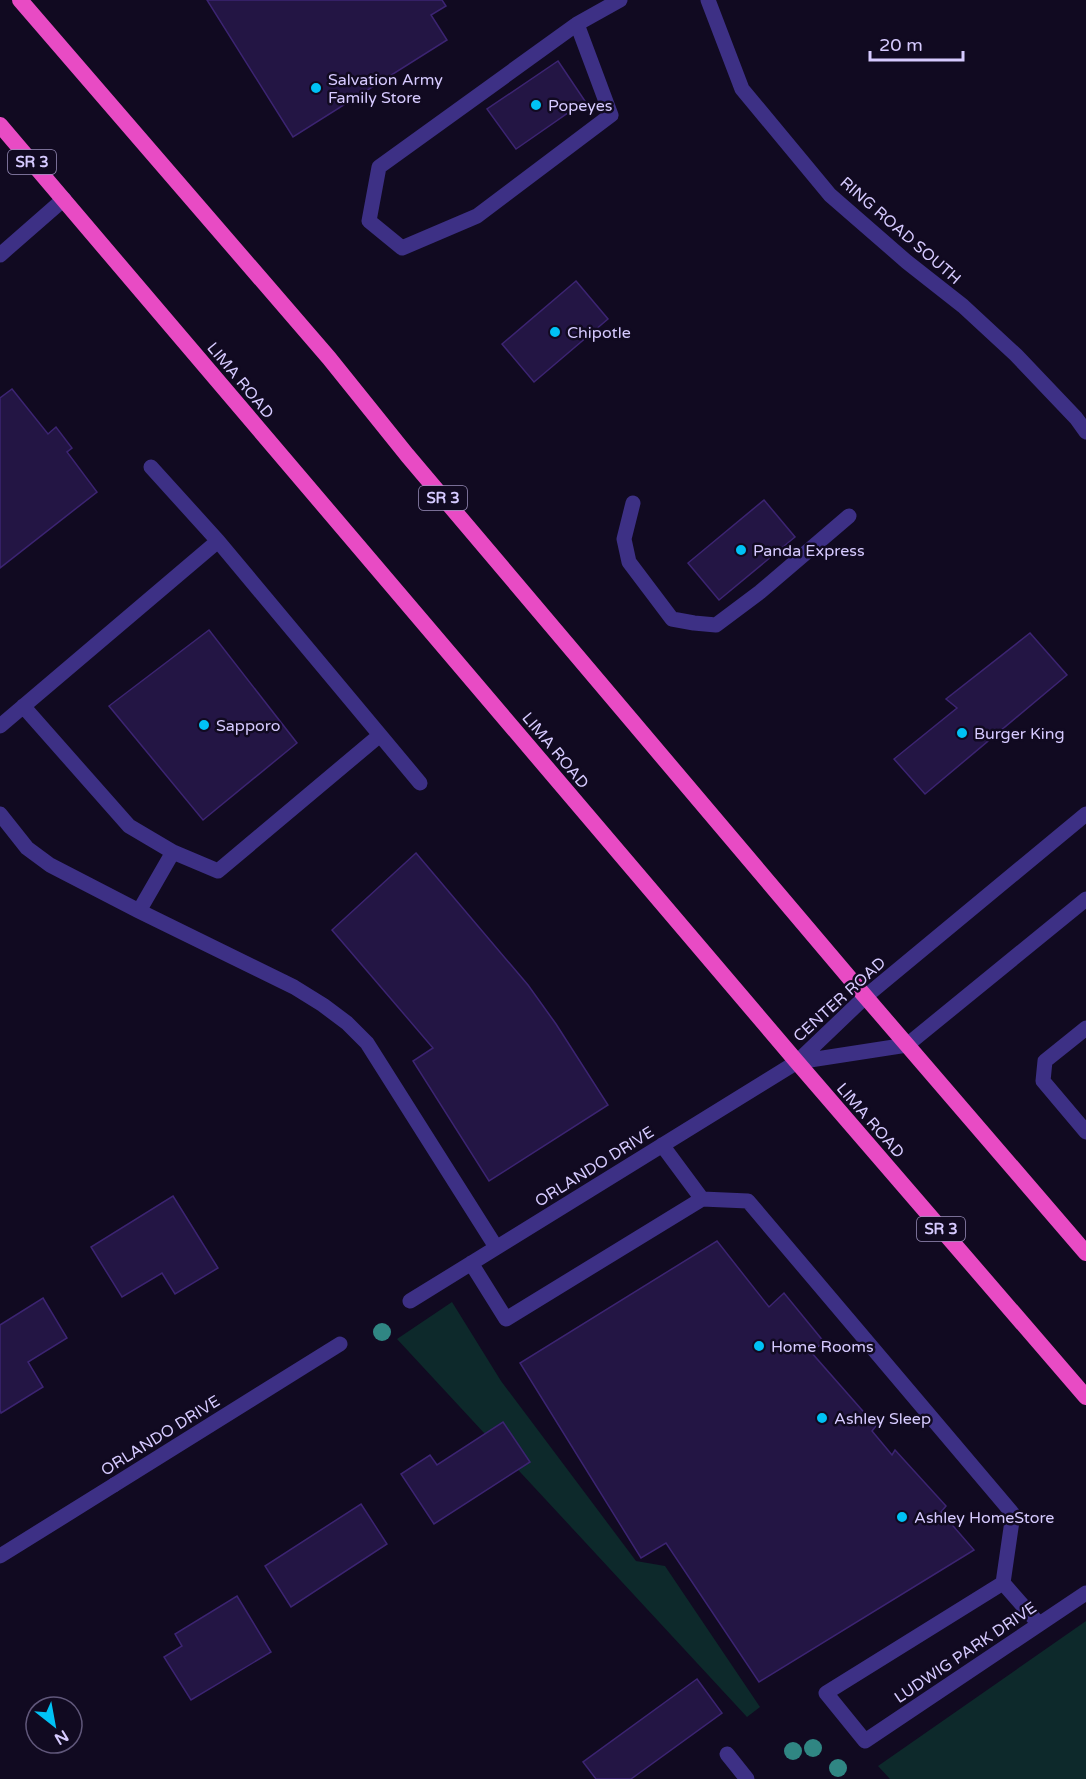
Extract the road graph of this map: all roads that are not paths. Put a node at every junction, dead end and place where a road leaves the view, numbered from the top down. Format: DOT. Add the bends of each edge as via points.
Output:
graph roads {
  1 [pos="20,0"];
  2 [pos="620,0"];
  3 [pos="708,0"];
  4 [pos="577,24"];
  5 [pos="0,125"];
  6 [pos="64,199"];
  7 [pos="0,255"];
  8 [pos="1086,432"];
  9 [pos="151,467"];
  10 [pos="633,503"];
  11 [pos="849,516"];
  12 [pos="218,541"];
  13 [pos="23,706"];
  14 [pos="0,726"];
  15 [pos="380,735"];
  16 [pos="420,783"];
  17 [pos="0,814"];
  18 [pos="1086,814"];
  19 [pos="173,852"];
  20 [pos="1086,899"];
  21 [pos="139,911"];
  22 [pos="865,997"];
  23 [pos="1086,1028"];
  24 [pos="907,1045"];
  25 [pos="797,1062"];
  26 [pos="1086,1131"];
  27 [pos="663,1145"];
  28 [pos="702,1199"];
  29 [pos="496,1247"];
  30 [pos="1086,1253"];
  31 [pos="471,1263"];
  32 [pos="410,1301"];
  33 [pos="340,1344"];
  34 [pos="1086,1397"];
  35 [pos="0,1556"];
  36 [pos="1003,1583"];
  37 [pos="1086,1593"];
  38 [pos="1039,1624"];
  39 [pos="727,1754"];
  40 [pos="747,1779"];
  1 -- 22 [label="highway, SR 3" via="329,358"];
  2 -- 4 [label="street"];
  3 -- 8 [label="street, RING ROAD SOUTH" via="742,89 830,195 1016,355"];
  4 -- 4 [label="street" via="611,116 477,216 402,248 369,221 379,167"];
  5 -- 6 [label="highway, LIMA ROAD / SR 3"];
  6 -- 7 [label="street"];
  6 -- 25 [label="highway, LIMA ROAD / SR 3"];
  9 -- 12 [label="street"];
  10 -- 11 [label="street" via="624,539 629,562 672,619 694,624 716,625"];
  12 -- 13 [label="street"];
  12 -- 15 [label="street"];
  13 -- 14 [label="street"];
  13 -- 19 [label="street" via="129,826"];
  15 -- 16 [label="street"];
  15 -- 19 [label="street" via="218,871"];
  17 -- 21 [label="street" via="27,848 50,865"];
  18 -- 22 [label="street, CENTER ROAD"];
  19 -- 21 [label="street"];
  20 -- 24 [label="street"];
  21 -- 29 [label="street" via="294,987 347,1023 367,1042"];
  22 -- 24 [label="highway, SR 3"];
  22 -- 25 [label="street, CENTER ROAD"];
  23 -- 26 [label="street" via="1045,1061 1043,1081"];
  24 -- 25 [label="street, CENTER ROAD"];
  24 -- 30 [label="highway, SR 3"];
  25 -- 27 [label="street, ORLANDO DRIVE"];
  25 -- 34 [label="highway, LIMA ROAD / SR 3"];
  27 -- 28 [label="street"];
  27 -- 29 [label="street, ORLANDO DRIVE"];
  28 -- 31 [label="street" via="506,1319"];
  28 -- 36 [label="street" via="748,1201 1013,1514"];
  29 -- 31 [label="street, ORLANDO DRIVE"];
  31 -- 32 [label="street, ORLANDO DRIVE"];
  33 -- 35 [label="street, ORLANDO DRIVE"];
  36 -- 38 [label="street"];
  36 -- 38 [label="street, LUDWIG PARK DRIVE" via="825,1693 865,1741"];
  37 -- 38 [label="street, LUDWIG PARK DRIVE"];
  39 -- 40 [label="street"];
}
